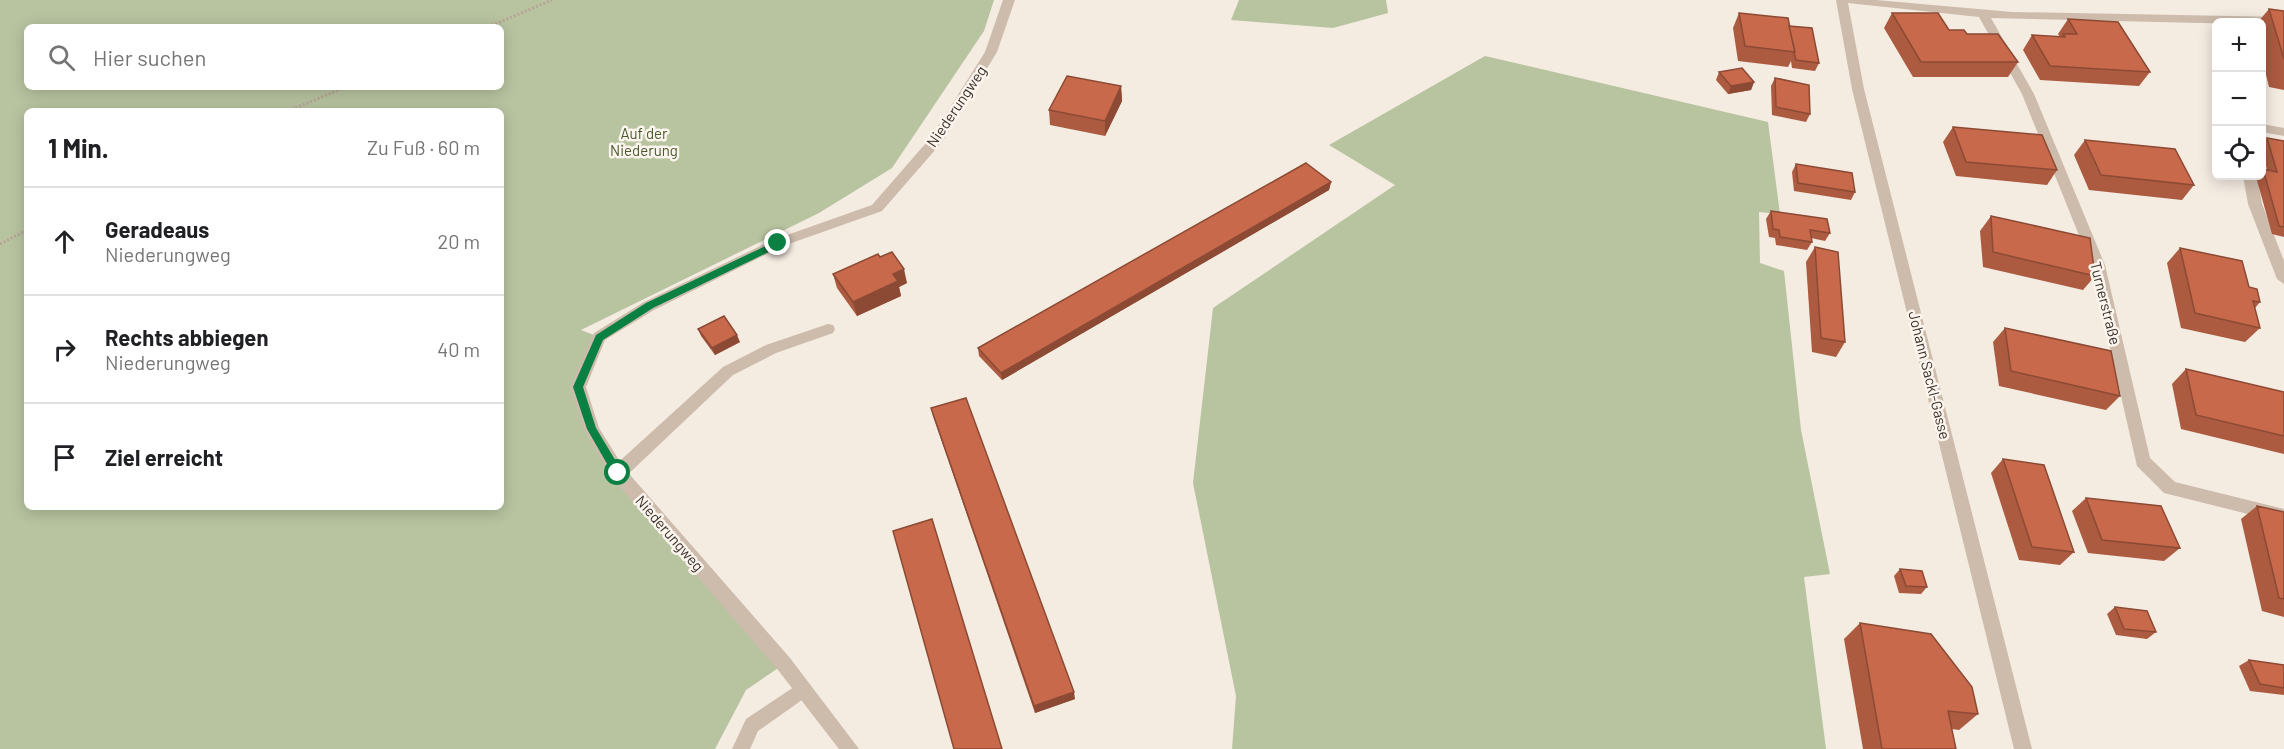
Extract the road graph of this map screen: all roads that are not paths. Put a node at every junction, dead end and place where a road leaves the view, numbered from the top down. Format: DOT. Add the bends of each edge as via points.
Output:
graph roads {
  1 [pos="1009,0"];
  2 [pos="1842,0"];
  3 [pos="1850,0"];
  4 [pos="1982,12"];
  5 [pos="2284,21"];
  6 [pos="2266,129"];
  7 [pos="2284,132"];
  8 [pos="2251,180"];
  9 [pos="2284,279"];
  10 [pos="828,328"];
  11 [pos="618,473"];
  12 [pos="2284,516"];
  13 [pos="803,689"];
  14 [pos="741,749"];
  15 [pos="850,749"];
  16 [pos="2023,749"];
  1 -- 11 [label="street, Niederungweg" via="991,52 937,139 877,208 778,243 650,306 599,337 578,387 592,429"];
  2 -- 16 [label="street, Johann Sackl-Gasse" via="1858,89"];
  3 -- 4 [label="street"];
  4 -- 5 [label="street"];
  4 -- 12 [label="street, Turnerstraße" via="2028,94 2098,265 2144,461 2170,488"];
  6 -- 7 [label="street"];
  8 -- 9 [label="street" via="2255,204"];
  10 -- 11 [label="street" via="771,349 728,371"];
  11 -- 13 [label="street, Niederungweg"];
  13 -- 14 [label="street" via="752,725"];
  13 -- 15 [label="street, Niederungweg"];
}
